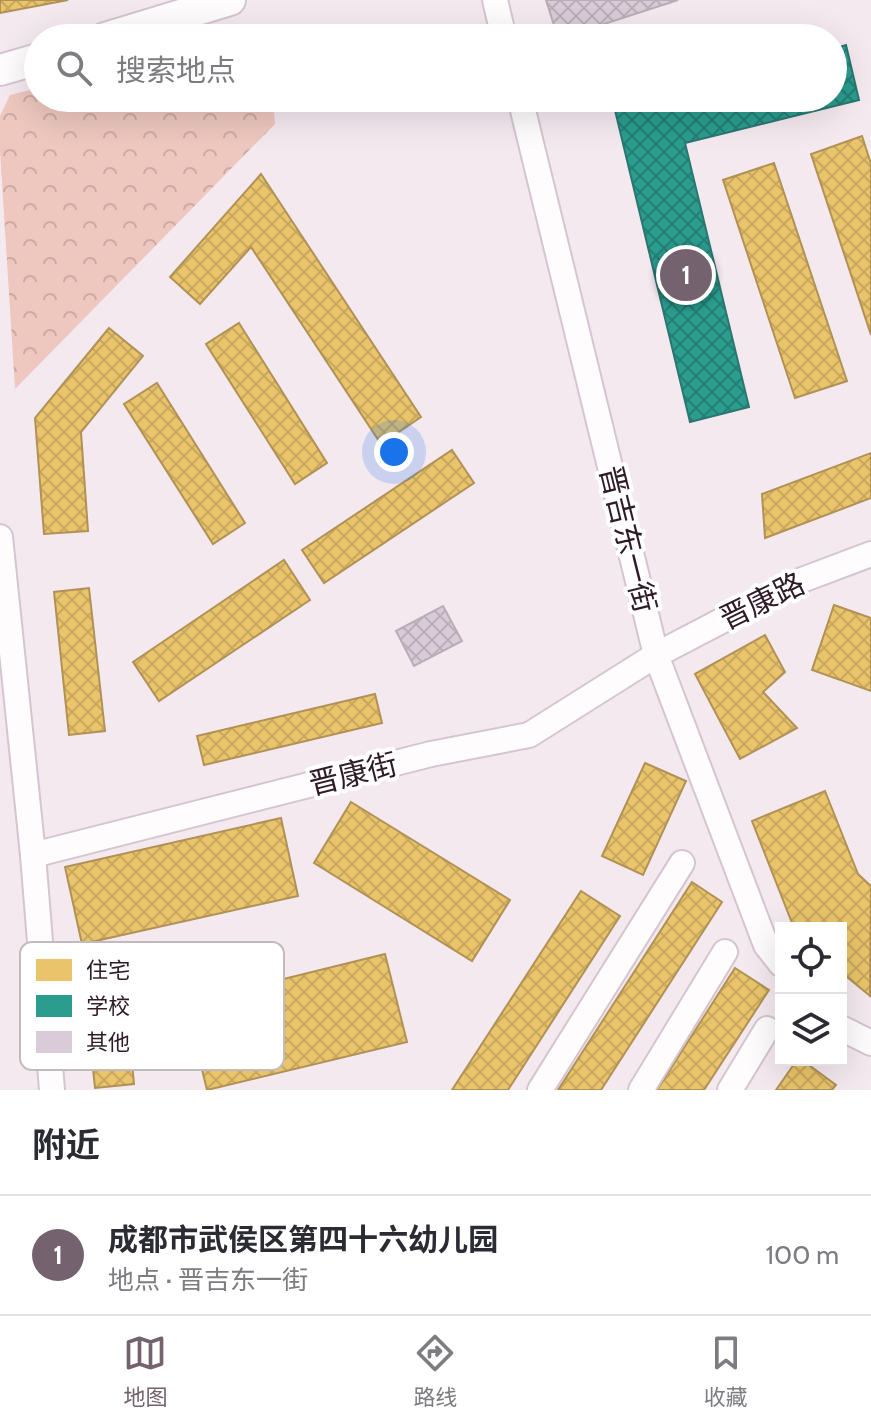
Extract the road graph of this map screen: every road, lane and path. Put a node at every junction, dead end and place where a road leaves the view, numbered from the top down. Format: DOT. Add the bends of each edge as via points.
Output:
graph roads {
  1 [pos="230,0"];
  2 [pos="495,0"];
  3 [pos="151,24"];
  4 [pos="501,24"];
  5 [pos="24,63"];
  6 [pos="0,70"];
  7 [pos="523,112"];
  8 [pos="0,537"];
  9 [pos="871,554"];
  10 [pos="656,655"];
  11 [pos="33,855"];
  12 [pos="682,863"];
  13 [pos="40,942"];
  14 [pos="725,952"];
  15 [pos="775,956"];
  16 [pos="767,1029"];
  17 [pos="847,1031"];
  18 [pos="871,1043"];
  19 [pos="50,1070"];
  20 [pos="52,1090"];
  21 [pos="540,1090"];
  22 [pos="641,1090"];
  23 [pos="730,1090"];
  1 -- 3 [label="street"];
  2 -- 4 [label="street"];
  5 -- 6 [label="street"];
  7 -- 10 [label="street, 晋吉东一街"];
  8 -- 11 [label="street"];
  9 -- 10 [label="street, 晋康路" via="794,583"];
  10 -- 11 [label="street, 晋康街" via="529,735 431,754"];
  10 -- 15 [label="street, 晋吉东一街" via="766,945"];
  11 -- 13 [label="street"];
  12 -- 21 [label="street"];
  14 -- 22 [label="street"];
  16 -- 23 [label="street"];
  17 -- 18 [label="street"];
  19 -- 20 [label="street"];
}
